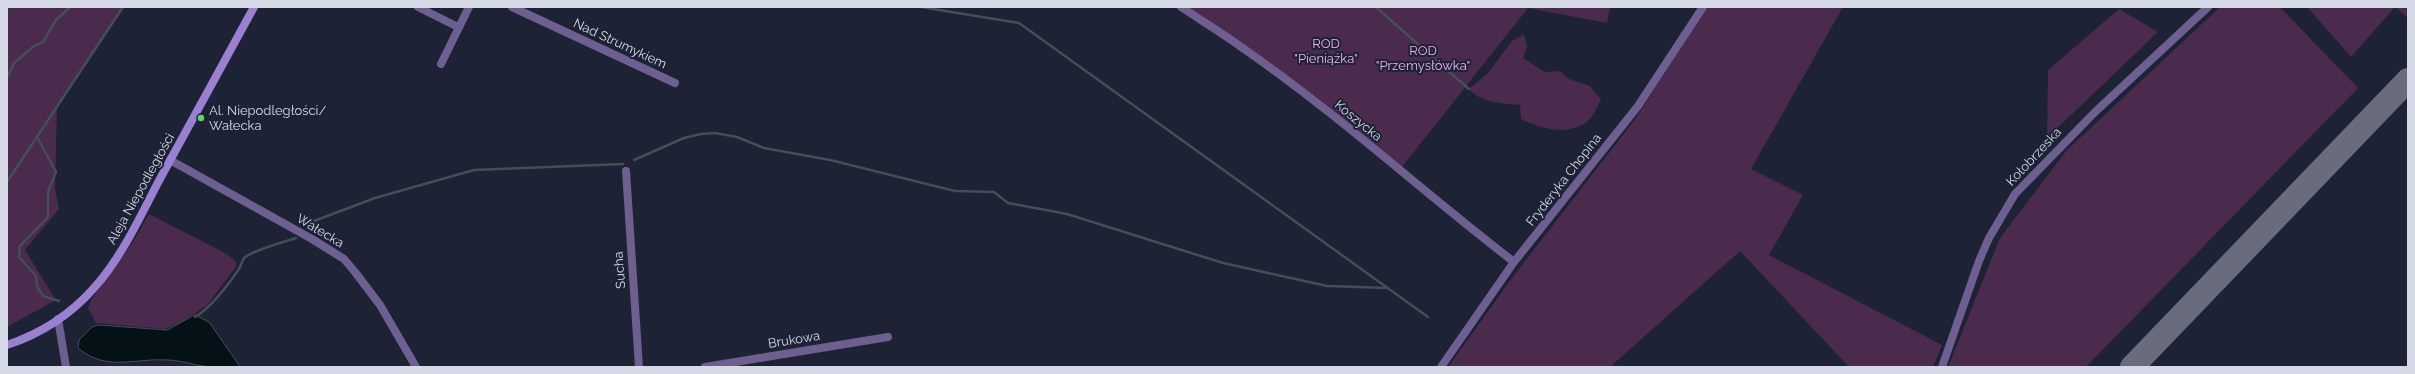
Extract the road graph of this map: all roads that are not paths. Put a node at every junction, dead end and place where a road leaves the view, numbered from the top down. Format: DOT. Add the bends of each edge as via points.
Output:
graph roads {
  1 [pos="254,7"];
  2 [pos="418,7"];
  3 [pos="469,7"];
  4 [pos="512,7"];
  5 [pos="1181,7"];
  6 [pos="1703,7"];
  7 [pos="2208,7"];
  8 [pos="458,27"];
  9 [pos="441,64"];
  10 [pos="675,83"];
  11 [pos="170,160"];
  12 [pos="626,170"];
  13 [pos="1514,262"];
  14 [pos="58,320"];
  15 [pos="888,337"];
  16 [pos="7,345"];
  17 [pos="66,367"];
  18 [pos="416,367"];
  19 [pos="638,367"];
  20 [pos="705,367"];
  21 [pos="1441,367"];
  22 [pos="1942,367"];
  1 -- 11 [label="street, Aleja Niepodległości"];
  2 -- 8 [label="street"];
  3 -- 8 [label="street"];
  4 -- 10 [label="street, Nad Strumykiem"];
  5 -- 13 [label="street, Koszycka" via="1245,49 1296,87 1441,206"];
  6 -- 13 [label="street, Fryderyka Chopina" via="1638,106"];
  7 -- 22 [label="street, Kołobrzeska" via="2095,112 2015,194 1986,244"];
  8 -- 9 [label="street"];
  11 -- 14 [label="street, Aleja Niepodległości" via="105,276 86,297"];
  11 -- 18 [label="street, Wałecka" via="344,259 380,305"];
  12 -- 19 [label="street, Sucha"];
  13 -- 21 [label="street, Fryderyka Chopina"];
  14 -- 16 [label="street, Aleja Niepodległości" via="34,334"];
  14 -- 17 [label="street"];
  15 -- 20 [label="street, Brukowa"];
}
